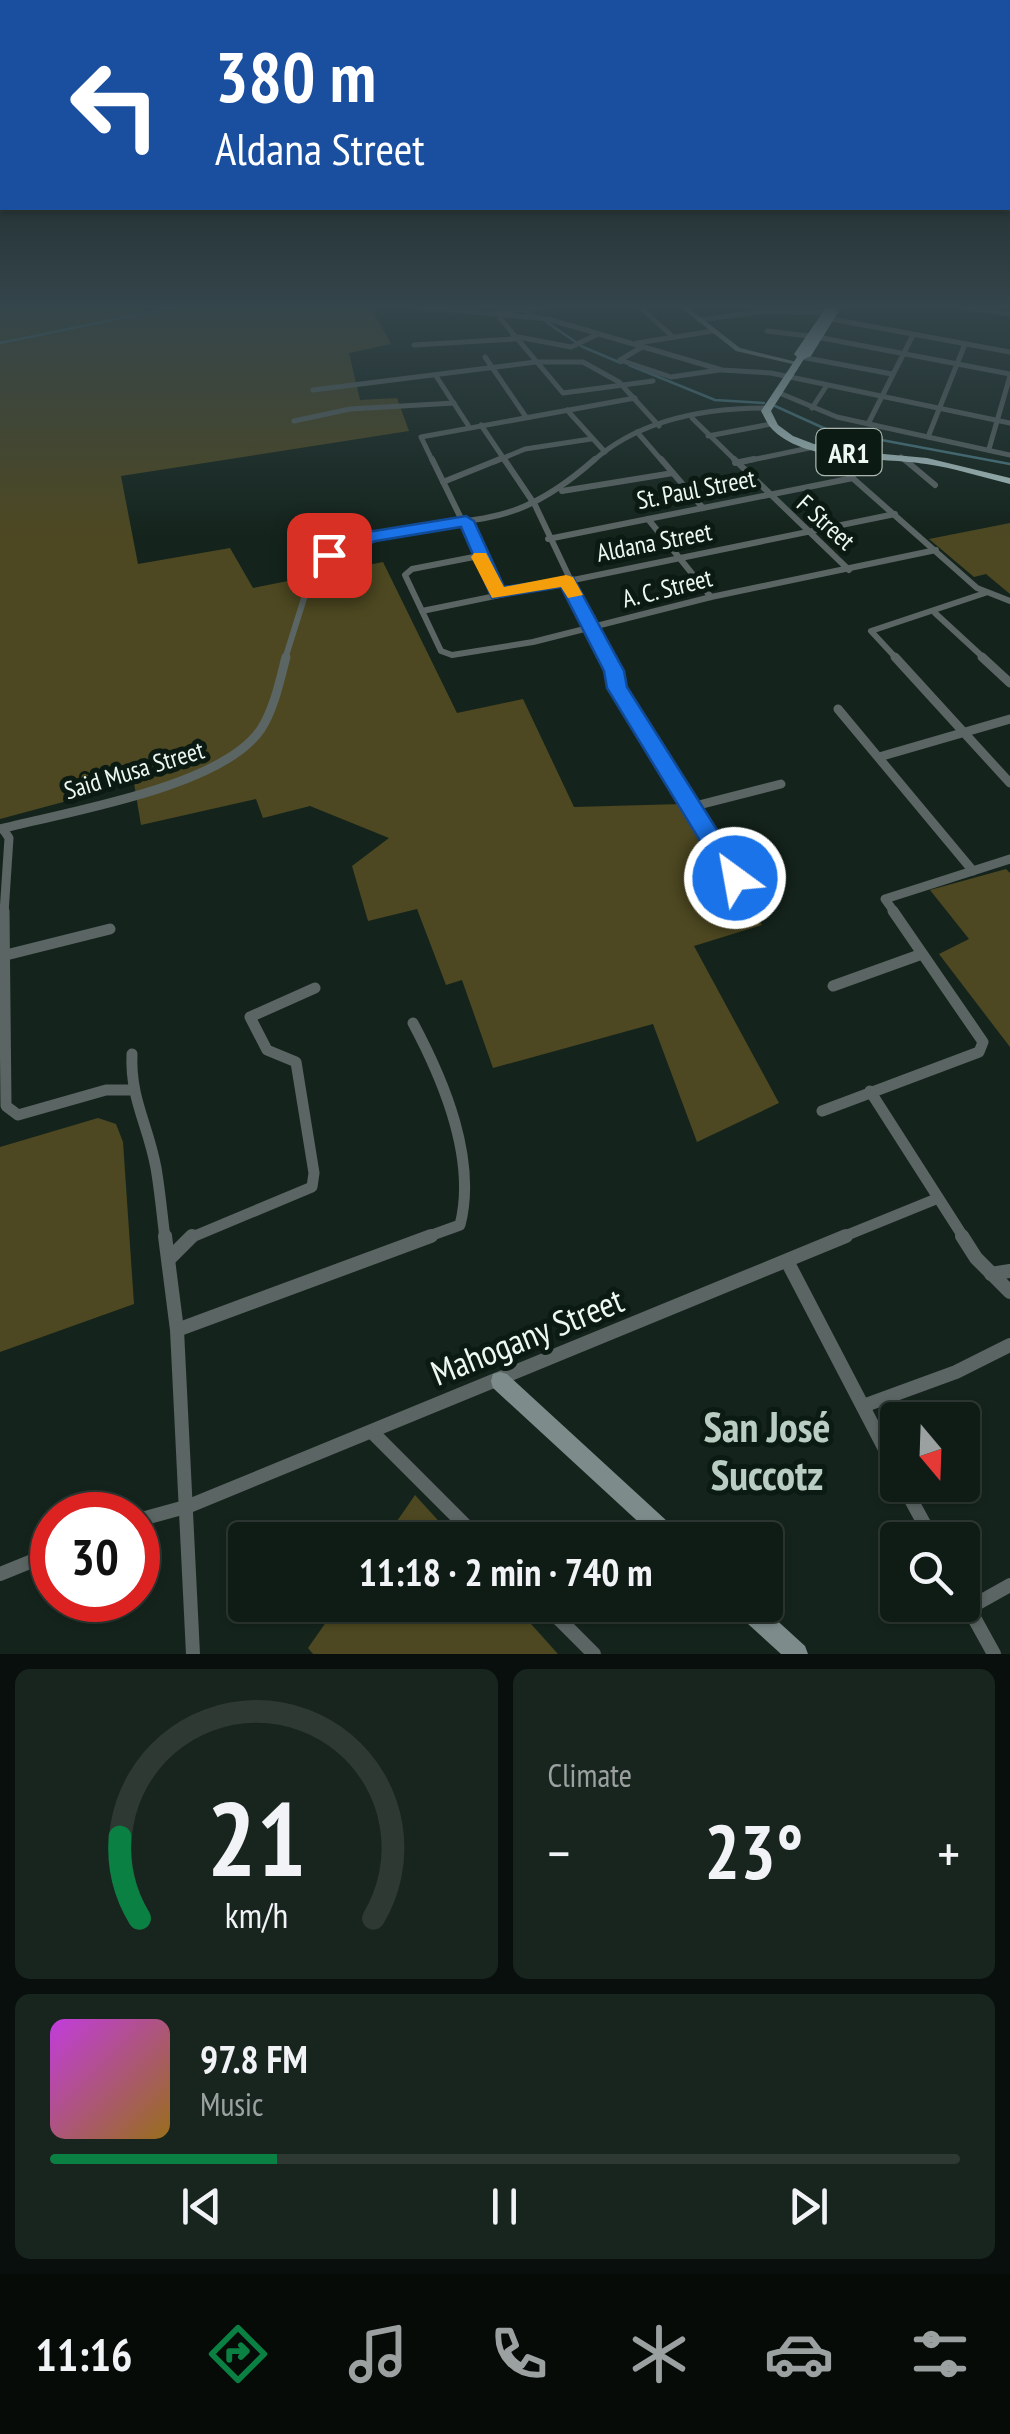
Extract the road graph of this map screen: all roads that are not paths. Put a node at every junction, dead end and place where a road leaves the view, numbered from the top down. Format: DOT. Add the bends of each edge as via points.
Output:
graph roads {
  1 [pos="368,383"];
  2 [pos="441,383"];
  3 [pos="503,383"];
  4 [pos="554,383"];
  5 [pos="620,383"];
  6 [pos="637,383"];
  7 [pos="782,383"];
  8 [pos="818,383"];
  9 [pos="887,383"];
  10 [pos="948,383"];
  11 [pos="1007,383"];
  12 [pos="623,385"];
  13 [pos="826,385"];
  14 [pos="312,390"];
  15 [pos="777,392"];
  16 [pos="881,396"];
  17 [pos="635,398"];
  18 [pos="454,403"];
  19 [pos="766,408"];
  20 [pos="812,408"];
  21 [pos="938,408"];
  22 [pos="567,410"];
  23 [pos="526,417"];
  24 [pos="692,418"];
  25 [pos="996,420"];
  26 [pos="294,421"];
  27 [pos="1010,423"];
  28 [pos="771,424"];
  29 [pos="868,424"];
  30 [pos="468,425"];
  31 [pos="481,426"];
  32 [pos="659,426"];
  33 [pos="638,432"];
  34 [pos="708,436"];
  35 [pos="928,437"];
  36 [pos="591,439"];
  37 [pos="814,447"];
  38 [pos="988,449"];
  39 [pos="827,450"];
  40 [pos="605,452"];
  41 [pos="1010,455"];
  42 [pos="901,457"];
  43 [pos="502,459"];
  44 [pos="735,463"];
  45 [pos="673,473"];
  46 [pos="853,478"];
  47 [pos="1010,481"];
  48 [pos="443,482"];
  49 [pos="935,485"];
  50 [pos="562,491"];
  51 [pos="768,495"];
  52 [pos="535,505"];
  53 [pos="702,508"];
  54 [pos="895,514"];
  55 [pos="648,520"];
  56 [pos="466,521"];
  57 [pos="807,531"];
  58 [pos="548,539"];
  59 [pos="936,550"];
  60 [pos="479,556"];
  61 [pos="677,558"];
  62 [pos="849,570"];
  63 [pos="566,580"];
  64 [pos="985,593"];
  65 [pos="498,594"];
  66 [pos="712,597"];
  67 [pos="1010,600"];
  68 [pos="422,611"];
  69 [pos="935,613"];
  70 [pos="593,628"];
  71 [pos="1010,683"];
  72 [pos="838,709"];
  73 [pos="1010,719"];
  74 [pos="964,734"];
  75 [pos="879,756"];
  76 [pos="1010,783"];
  77 [pos="780,784"];
  78 [pos="691,808"];
  79 [pos="2,829"];
  80 [pos="1006,861"];
  81 [pos="973,871"];
  82 [pos="1010,873"];
  83 [pos="735,878"];
  84 [pos="110,929"];
  85 [pos="922,954"];
  86 [pos="6,955"];
  87 [pos="832,986"];
  88 [pos="315,988"];
  89 [pos="413,1023"];
  90 [pos="132,1054"];
  91 [pos="130,1090"];
  92 [pos="870,1091"];
  93 [pos="822,1111"];
  94 [pos="936,1199"];
  95 [pos="169,1259"];
  96 [pos="788,1261"];
  97 [pos="1010,1271"];
  98 [pos="991,1274"];
  99 [pos="1010,1292"];
  100 [pos="177,1330"];
  101 [pos="1010,1345"];
  102 [pos="500,1381"];
  103 [pos="862,1406"];
  104 [pos="372,1432"];
  105 [pos="880,1440"];
  106 [pos="189,1506"];
  107 [pos="160,1514"];
  108 [pos="462,1522"];
  109 [pos="653,1522"];
  110 [pos="30,1562"];
  111 [pos="0,1574"];
  112 [pos="1010,1585"];
  113 [pos="980,1597"];
  114 [pos="562,1622"];
  115 [pos="763,1622"];
  116 [pos="977,1622"];
  117 [pos="193,1654"];
  118 [pos="594,1654"];
  119 [pos="798,1654"];
  120 [pos="994,1654"];
  1 -- 14 [label="street"];
  2 -- 18 [label="street"];
  3 -- 23 [label="street"];
  4 -- 12 [label="street" via="563,393"];
  5 -- 12 [label="street"];
  6 -- 12 [label="street"];
  7 -- 15 [label="highway"];
  8 -- 13 [label="street"];
  9 -- 16 [label="street"];
  10 -- 21 [label="street"];
  11 -- 25 [label="street"];
  12 -- 17 [label="street"];
  13 -- 16 [label="street"];
  13 -- 20 [label="street"];
  15 -- 19 [label="highway"];
  15 -- 20 [label="street"];
  16 -- 21 [label="street"];
  16 -- 29 [label="street"];
  17 -- 22 [label="street"];
  17 -- 32 [label="street"];
  18 -- 26 [label="street"];
  18 -- 30 [label="street"];
  19 -- 24 [label="street, Said Musa Street"];
  19 -- 28 [label="highway"];
  20 -- 29 [label="street"];
  21 -- 25 [label="street"];
  21 -- 35 [label="street"];
  22 -- 23 [label="street"];
  22 -- 36 [label="street"];
  23 -- 31 [label="street"];
  24 -- 32 [label="street, Said Musa Street"];
  24 -- 34 [label="street, F Street"];
  25 -- 27 [label="street"];
  25 -- 38 [label="street"];
  28 -- 34 [label="street"];
  28 -- 37 [label="highway, AR1"];
  29 -- 35 [label="street"];
  30 -- 31 [label="street"];
  30 -- 48 [label="street" via="421,437"];
  31 -- 43 [label="street"];
  32 -- 33 [label="street, Said Musa Street"];
  33 -- 40 [label="street, Said Musa Street"];
  33 -- 45 [label="street"];
  34 -- 44 [label="street, F Street"];
  35 -- 38 [label="street"];
  36 -- 40 [label="street"];
  36 -- 43 [label="street"];
  37 -- 39 [label="highway, AR1"];
  37 -- 44 [label="street"];
  38 -- 41 [label="street"];
  39 -- 42 [label="highway, AR1"];
  39 -- 46 [label="street"];
  40 -- 50 [label="street, Said Musa Street"];
  42 -- 47 [label="highway, AR1"];
  42 -- 49 [label="street"];
  43 -- 48 [label="street"];
  43 -- 52 [label="street"];
  44 -- 51 [label="street, F Street"];
  45 -- 50 [label="street"];
  45 -- 53 [label="street"];
  46 -- 51 [label="street, St. Paul Street"];
  46 -- 54 [label="street"];
  48 -- 56 [label="street"];
  50 -- 52 [label="street, Said Musa Street"];
  51 -- 53 [label="street, St. Paul Street"];
  51 -- 57 [label="street, F Street"];
  52 -- 56 [label="street, Said Musa Street"];
  52 -- 58 [label="street"];
  53 -- 55 [label="street, St. Paul Street"];
  54 -- 57 [label="street, Aldana Street"];
  54 -- 59 [label="street"];
  55 -- 58 [label="street, St. Paul Street"];
  55 -- 61 [label="street"];
  56 -- 60 [label="street"];
  56 -- 79 [label="street, Said Musa Street" via="374,536 316,560 260,733 236,757 174,782"];
  57 -- 61 [label="street, Aldana Street"];
  57 -- 62 [label="street, F Street"];
  58 -- 63 [label="street"];
  59 -- 62 [label="street, A. C. Street"];
  59 -- 64 [label="street"];
  60 -- 65 [label="street"];
  60 -- 68 [label="street, A. C. Street" via="412,568 405,575"];
  61 -- 63 [label="street, Aldana Street"];
  61 -- 66 [label="street"];
  62 -- 66 [label="street, A. C. Street"];
  63 -- 65 [label="street, Aldana Street"];
  63 -- 70 [label="street"];
  64 -- 67 [label="street"];
  64 -- 69 [label="street"];
  65 -- 68 [label="street, Aldana Street"];
  66 -- 70 [label="street, A. C. Street"];
  68 -- 70 [label="street, A. C. Street" via="441,651 452,655"];
  69 -- 71 [label="street"];
  69 -- 74 [label="street" via="870,630"];
  70 -- 78 [label="street" via="617,688"];
  72 -- 75 [label="street"];
  73 -- 74 [label="street"];
  74 -- 75 [label="street"];
  74 -- 76 [label="street"];
  75 -- 81 [label="street"];
  77 -- 78 [label="street"];
  78 -- 83 [label="street"];
  79 -- 86 [label="street" via="9,838"];
  80 -- 81 [label="street"];
  80 -- 82 [label="street"];
  81 -- 85 [label="street" via="885,899"];
  84 -- 86 [label="street"];
  85 -- 87 [label="street"];
  85 -- 92 [label="street" via="983,1042 979,1052"];
  86 -- 91 [label="street" via="4,1098 10,1113"];
  88 -- 95 [label="street" via="250,1016 266,1050 296,1062 312,1187 194,1234"];
  89 -- 100 [label="street" via="432,1058 468,1184 460,1225"];
  90 -- 91 [label="street"];
  91 -- 95 [label="street" via="156,1166"];
  92 -- 93 [label="street"];
  92 -- 94 [label="street"];
  94 -- 96 [label="street, Mahogany Street"];
  94 -- 98 [label="street"];
  95 -- 100 [label="street"];
  96 -- 102 [label="street, Mahogany Street"];
  96 -- 103 [label="street"];
  97 -- 98 [label="street"];
  98 -- 99 [label="street"];
  100 -- 106 [label="street"];
  101 -- 103 [label="street"];
  102 -- 104 [label="street, Mahogany Street"];
  102 -- 109 [label="street"];
  103 -- 105 [label="street"];
  104 -- 106 [label="street, Mahogany Street"];
  104 -- 108 [label="street"];
  106 -- 107 [label="street, Mahogany Street"];
  106 -- 117 [label="street"];
  110 -- 111 [label="street"];
  112 -- 113 [label="street"];
  114 -- 118 [label="street"];
  115 -- 119 [label="street"];
  116 -- 120 [label="street"];
}
